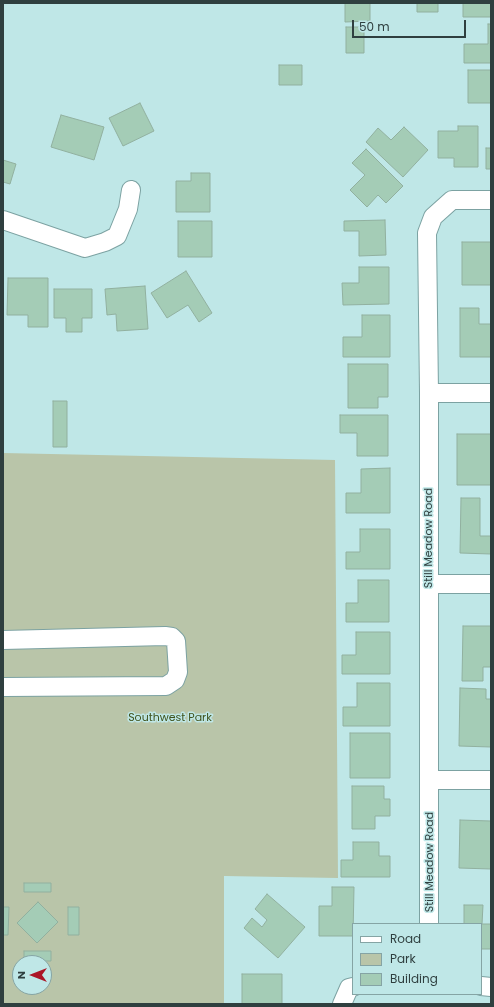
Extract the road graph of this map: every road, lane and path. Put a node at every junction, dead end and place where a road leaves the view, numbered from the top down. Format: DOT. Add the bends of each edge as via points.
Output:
graph roads {
  1 [pos="131,190"];
  2 [pos="491,200"];
  3 [pos="3,220"];
  4 [pos="429,393"];
  5 [pos="491,393"];
  6 [pos="430,584"];
  7 [pos="491,584"];
  8 [pos="3,640"];
  9 [pos="3,687"];
  10 [pos="430,780"];
  11 [pos="491,780"];
  12 [pos="429,923"];
  1 -- 3 [label="street" via="128,209 117,236 85,248"];
  2 -- 4 [label="street, Still Meadow Road" via="452,200 433,217 427,233"];
  4 -- 5 [label="street"];
  4 -- 6 [label="street, Still Meadow Road"];
  6 -- 7 [label="street"];
  6 -- 10 [label="street, Still Meadow Road"];
  8 -- 9 [label="street" via="172,637 176,641 178,672 175,680 166,686"];
  10 -- 11 [label="street"];
  10 -- 12 [label="street, Still Meadow Road"];
}
